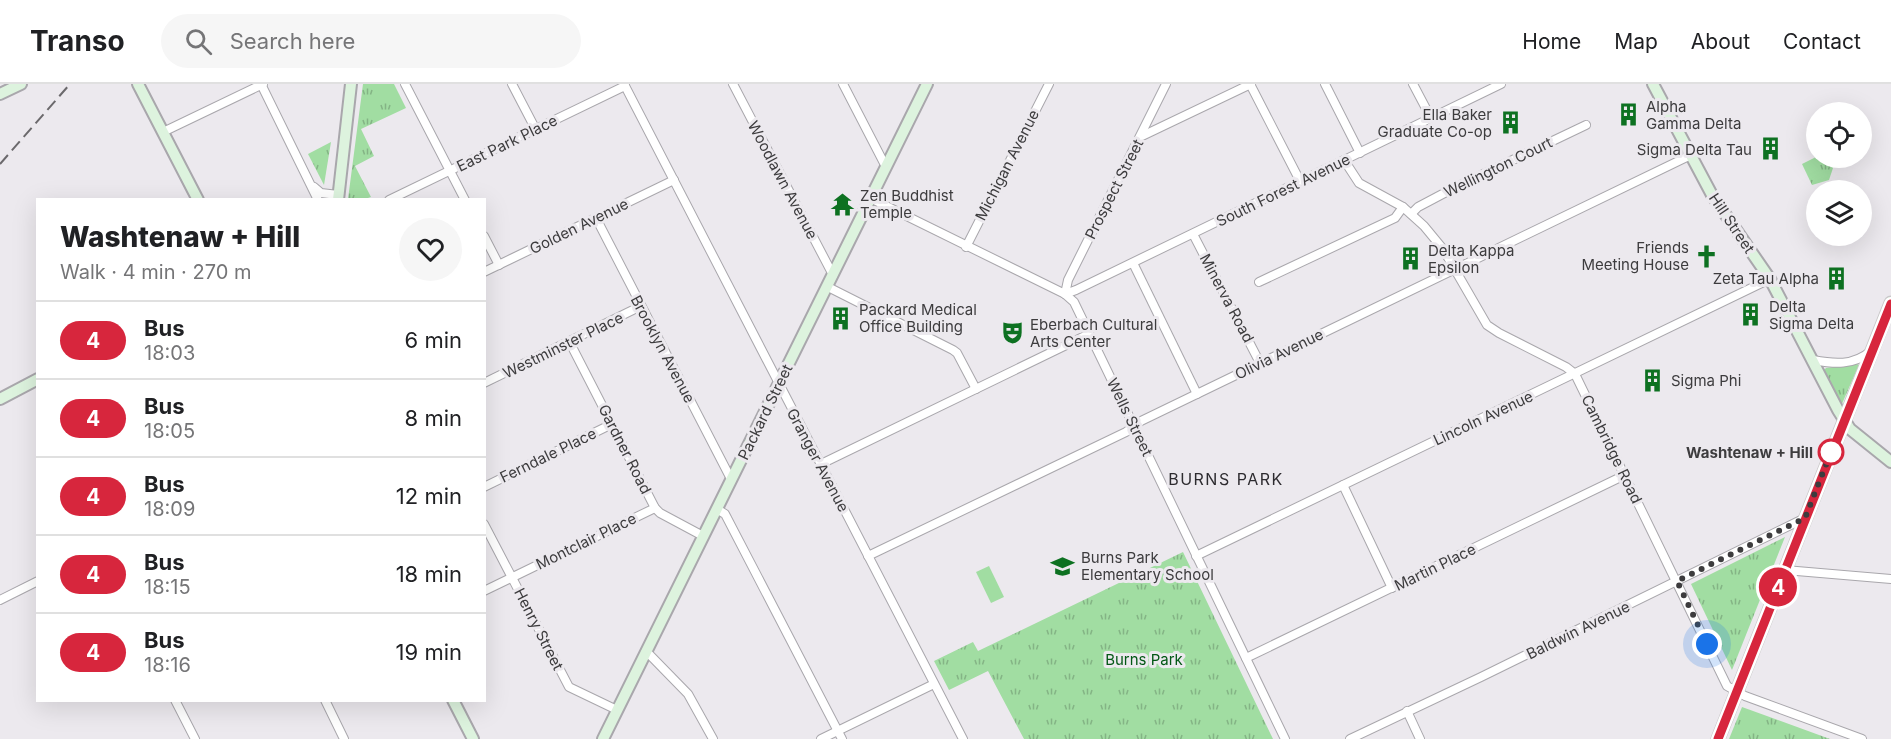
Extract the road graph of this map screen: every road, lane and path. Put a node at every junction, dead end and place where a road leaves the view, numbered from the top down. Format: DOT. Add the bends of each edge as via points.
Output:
graph roads {
  1 [pos="21,84"];
  2 [pos="138,84"];
  3 [pos="262,84"];
  4 [pos="351,84"];
  5 [pos="405,84"];
  6 [pos="512,84"];
  7 [pos="733,84"];
  8 [pos="843,84"];
  9 [pos="927,84"];
  10 [pos="1049,84"];
  11 [pos="1166,84"];
  12 [pos="1250,84"];
  13 [pos="1325,84"];
  14 [pos="1413,84"];
  15 [pos="1501,84"];
  16 [pos="1653,84"];
  17 [pos="624,85"];
  18 [pos="0,94"];
  19 [pos="1431,118"];
  20 [pos="1586,125"];
  21 [pos="536,130"];
  22 [pos="163,132"];
  23 [pos="1140,137"];
  24 [pos="1360,153"];
  25 [pos="1691,155"];
  26 [pos="1344,160"];
  27 [pos="886,167"];
  28 [pos="450,171"];
  29 [pos="674,180"];
  30 [pos="1300,181"];
  31 [pos="311,184"];
  32 [pos="338,197"];
  33 [pos="197,198"];
  34 [pos="317,198"];
  35 [pos="393,198"];
  36 [pos="464,198"];
  37 [pos="870,198"];
  38 [pos="1403,207"];
  39 [pos="1411,214"];
  40 [pos="596,218"];
  41 [pos="1193,234"];
  42 [pos="486,240"];
  43 [pos="966,247"];
  44 [pos="1133,263"];
  45 [pos="499,265"];
  46 [pos="1454,269"];
  47 [pos="486,271"];
  48 [pos="833,275"];
  49 [pos="1770,279"];
  50 [pos="1259,282"];
  51 [pos="828,286"];
  52 [pos="1065,294"];
  53 [pos="1891,303"];
  54 [pos="641,306"];
  55 [pos="1089,334"];
  56 [pos="569,341"];
  57 [pos="1872,350"];
  58 [pos="1813,360"];
  59 [pos="1260,363"];
  60 [pos="1575,374"];
  61 [pos="36,380"];
  62 [pos="486,382"];
  63 [pos="778,385"];
  64 [pos="976,389"];
  65 [pos="1197,394"];
  66 [pos="0,399"];
  67 [pos="1844,420"];
  68 [pos="612,424"];
  69 [pos="1135,425"];
  70 [pos="1891,462"];
  71 [pos="821,464"];
  72 [pos="1625,475"];
  73 [pos="731,479"];
  74 [pos="1343,485"];
  75 [pos="486,486"];
  76 [pos="655,508"];
  77 [pos="717,509"];
  78 [pos="1805,518"];
  79 [pos="486,528"];
  80 [pos="703,536"];
  81 [pos="868,556"];
  82 [pos="1196,556"];
  83 [pos="1785,570"];
  84 [pos="513,577"];
  85 [pos="1891,579"];
  86 [pos="1677,581"];
  87 [pos="36,582"];
  88 [pos="1392,588"];
  89 [pos="486,590"];
  90 [pos="0,600"];
  91 [pos="646,651"];
  92 [pos="1246,658"];
  93 [pos="934,684"];
  94 [pos="1737,693"];
  95 [pos="176,702"];
  96 [pos="326,702"];
  97 [pos="454,702"];
  98 [pos="617,710"];
  99 [pos="1407,711"];
  100 [pos="838,731"];
  101 [pos="195,739"];
  102 [pos="344,739"];
  103 [pos="473,739"];
  104 [pos="603,739"];
  105 [pos="713,739"];
  106 [pos="821,739"];
  107 [pos="842,739"];
  108 [pos="963,739"];
  109 [pos="1285,739"];
  110 [pos="1350,739"];
  111 [pos="1420,739"];
  112 [pos="1718,739"];
  113 [pos="1862,739"];
  1 -- 18 [label="main road"];
  2 -- 22 [label="main road"];
  3 -- 22 [label="street"];
  3 -- 31 [label="street"];
  4 -- 32 [label="main road"];
  5 -- 28 [label="street"];
  6 -- 21 [label="street"];
  7 -- 48 [label="street, Woodlawn Avenue"];
  8 -- 27 [label="street"];
  9 -- 27 [label="main road, Packard Street"];
  10 -- 43 [label="street, Michigan Avenue"];
  11 -- 23 [label="street, Prospect Street"];
  12 -- 23 [label="street"];
  12 -- 30 [label="street"];
  13 -- 24 [label="street"];
  14 -- 19 [label="street"];
  15 -- 19 [label="street, South Forest Avenue"];
  16 -- 25 [label="main road, Hill Street"];
  17 -- 21 [label="street, East Park Place"];
  17 -- 29 [label="street, Granger Avenue"];
  19 -- 24 [label="street, South Forest Avenue"];
  20 -- 39 [label="street, Wellington Court" via="1452,189"];
  21 -- 28 [label="street, East Park Place"];
  22 -- 33 [label="main road"];
  23 -- 52 [label="street, Prospect Street" via="1068,280"];
  24 -- 26 [label="street, South Forest Avenue"];
  25 -- 46 [label="street, Olivia Avenue"];
  25 -- 49 [label="main road, Hill Street" via="1712,195"];
  26 -- 30 [label="street, South Forest Avenue"];
  26 -- 38 [label="street" via="1359,183"];
  27 -- 37 [label="main road, Packard Street"];
  28 -- 35 [label="street, East Park Place"];
  28 -- 36 [label="street"];
  29 -- 40 [label="street, Golden Avenue"];
  29 -- 63 [label="street, Granger Avenue"];
  30 -- 41 [label="street, South Forest Avenue"];
  31 -- 32 [label="street" via="321,193"];
  31 -- 34 [label="street"];
  37 -- 43 [label="street"];
  37 -- 48 [label="main road, Packard Street"];
  38 -- 39 [label="street"];
  38 -- 50 [label="street" via="1395,218"];
  39 -- 46 [label="street" via="1436,239"];
  40 -- 45 [label="street, Golden Avenue"];
  40 -- 54 [label="street, Brooklyn Avenue"];
  41 -- 44 [label="street, South Forest Avenue"];
  41 -- 59 [label="street, Minerva Road"];
  42 -- 45 [label="street"];
  43 -- 52 [label="street"];
  44 -- 52 [label="street, South Forest Avenue"];
  44 -- 65 [label="street"];
  45 -- 47 [label="street, Golden Avenue"];
  46 -- 59 [label="street, Olivia Avenue"];
  46 -- 60 [label="street" via="1488,325"];
  48 -- 51 [label="main road, Packard Street"];
  49 -- 58 [label="main road, Hill Street"];
  49 -- 60 [label="street, Lincoln Avenue"];
  51 -- 63 [label="main road, Packard Street"];
  51 -- 64 [label="street" via="953,350"];
  52 -- 55 [label="street, Wells Street" via="1074,302"];
  53 -- 57 [label="main road"];
  54 -- 56 [label="street, Westminster Place"];
  54 -- 73 [label="street, Brooklyn Avenue"];
  55 -- 64 [label="street"];
  55 -- 69 [label="street, Wells Street"];
  56 -- 62 [label="street, Westminster Place"];
  56 -- 68 [label="street, Gardner Road"];
  57 -- 58 [label="street" via="1846,363"];
  57 -- 67 [label="main road"];
  58 -- 67 [label="main road, Hill Street"];
  59 -- 65 [label="street, Olivia Avenue"];
  60 -- 72 [label="street, Cambridge Road"];
  60 -- 74 [label="street, Lincoln Avenue"];
  61 -- 66 [label="main road"];
  63 -- 71 [label="street, Granger Avenue"];
  63 -- 73 [label="main road, Packard Street"];
  64 -- 71 [label="street"];
  65 -- 69 [label="street, Olivia Avenue"];
  67 -- 70 [label="main road, Hill Street"];
  67 -- 78 [label="main road"];
  68 -- 75 [label="street, Ferndale Place"];
  68 -- 76 [label="street, Gardner Road"];
  69 -- 81 [label="street, Olivia Avenue"];
  69 -- 82 [label="street, Wells Street"];
  71 -- 81 [label="street, Granger Avenue"];
  72 -- 86 [label="street, Cambridge Road"];
  72 -- 88 [label="street, Martin Place"];
  73 -- 77 [label="main road, Packard Street"];
  74 -- 82 [label="street, Lincoln Avenue"];
  74 -- 88 [label="street"];
  76 -- 80 [label="street, Gardner Road"];
  76 -- 84 [label="street, Montclair Place"];
  77 -- 80 [label="main road, Packard Street"];
  77 -- 100 [label="street" via="725,514"];
  78 -- 83 [label="main road"];
  78 -- 86 [label="street, Baldwin Avenue"];
  79 -- 84 [label="street, Henry Street"];
  80 -- 91 [label="main road, Packard Street"];
  81 -- 93 [label="street, Granger Avenue"];
  82 -- 92 [label="street, Wells Street"];
  83 -- 85 [label="street"];
  83 -- 94 [label="main road"];
  84 -- 89 [label="street, Montclair Place"];
  84 -- 98 [label="street, Henry Street" via="569,687"];
  86 -- 94 [label="street, Cambridge Road" via="1727,686"];
  86 -- 99 [label="street, Baldwin Avenue"];
  87 -- 90 [label="street"];
  88 -- 92 [label="street, Martin Place"];
  91 -- 98 [label="main road, Packard Street"];
  91 -- 105 [label="street" via="688,694"];
  92 -- 109 [label="street, Wells Street"];
  93 -- 100 [label="street"];
  93 -- 108 [label="street, Granger Avenue"];
  94 -- 112 [label="main road"];
  94 -- 113 [label="street"];
  95 -- 101 [label="street"];
  96 -- 102 [label="street"];
  97 -- 103 [label="main road"];
  98 -- 104 [label="main road, Packard Street"];
  99 -- 110 [label="street, Baldwin Avenue"];
  99 -- 111 [label="street"];
  100 -- 106 [label="street"];
  100 -- 107 [label="street"];
}
